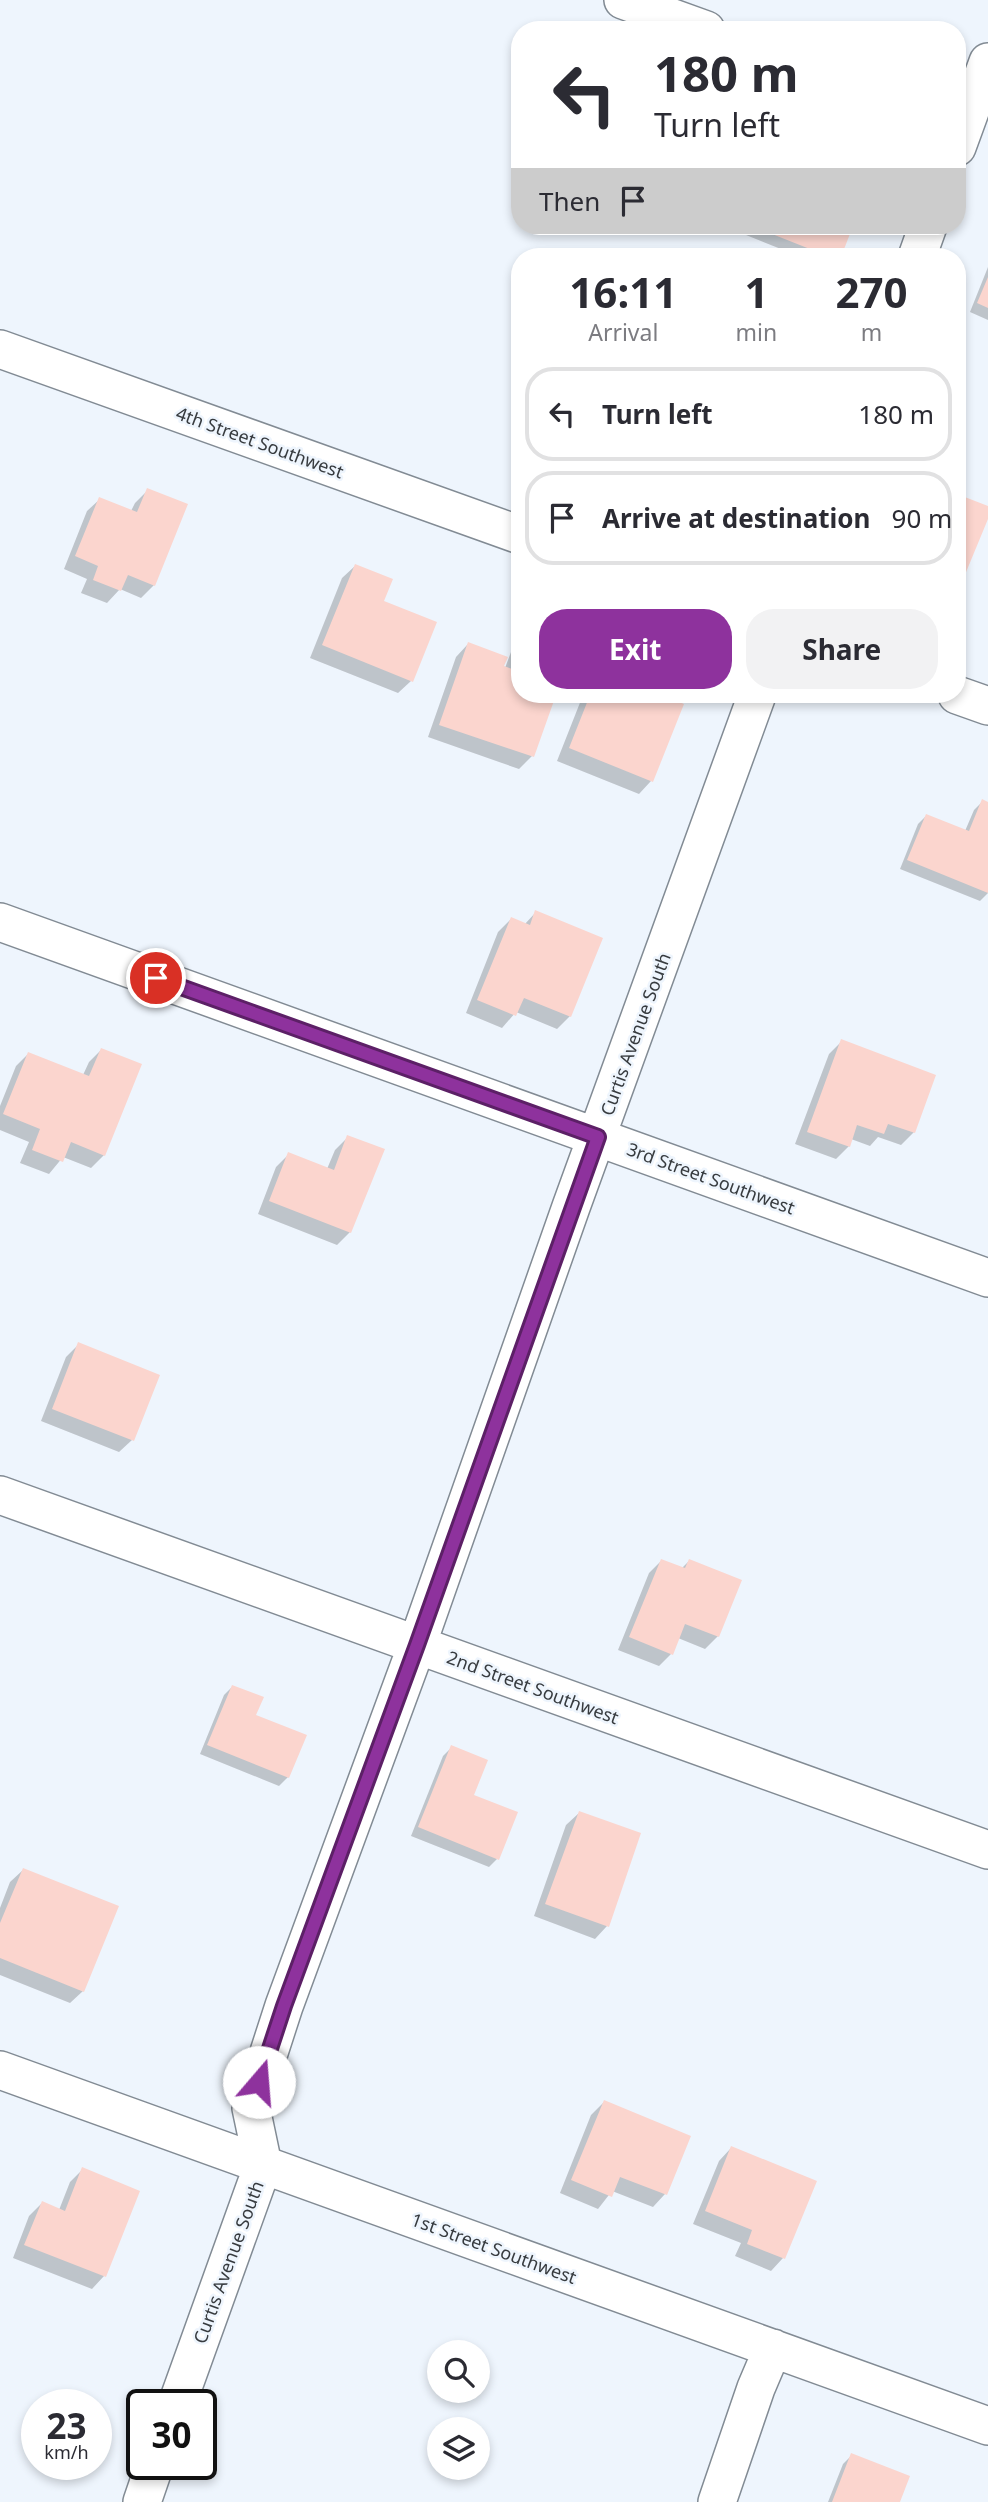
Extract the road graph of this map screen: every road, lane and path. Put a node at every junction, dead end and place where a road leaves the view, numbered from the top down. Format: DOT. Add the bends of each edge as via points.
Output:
graph roads {
  1 [pos="623,0"];
  2 [pos="681,21"];
  3 [pos="988,62"];
  4 [pos="967,130"];
  5 [pos="0,349"];
  6 [pos="511,533"];
  7 [pos="966,698"];
  8 [pos="754,703"];
  9 [pos="988,706"];
  10 [pos="0,922"];
  11 [pos="598,1137"];
  12 [pos="988,1278"];
  13 [pos="0,1495"];
  14 [pos="417,1645"];
  15 [pos="988,1850"];
  16 [pos="0,2070"];
  17 [pos="263,2165"];
  18 [pos="773,2348"];
  19 [pos="182,2389"];
  20 [pos="988,2426"];
  21 [pos="150,2480"];
  22 [pos="142,2502"];
  23 [pos="717,2502"];
  1 -- 2 [label="street"];
  3 -- 4 [label="street"];
  5 -- 6 [label="street, 4th Street Southwest"];
  7 -- 9 [label="street"];
  8 -- 11 [label="street, Curtis Avenue South"];
  10 -- 11 [label="street, 3rd Street Southwest"];
  11 -- 12 [label="street, 3rd Street Southwest"];
  11 -- 14 [label="street, Curtis Avenue South"];
  13 -- 14 [label="street, 2nd Street Southwest"];
  14 -- 15 [label="street, 2nd Street Southwest"];
  14 -- 17 [label="street, Curtis Avenue South" via="251,2108"];
  16 -- 17 [label="street, 1st Street Southwest"];
  17 -- 18 [label="street, 1st Street Southwest"];
  17 -- 19 [label="street, Curtis Avenue South"];
  18 -- 20 [label="street, 1st Street Southwest"];
  18 -- 23 [label="street"];
  21 -- 22 [label="street"];
}
